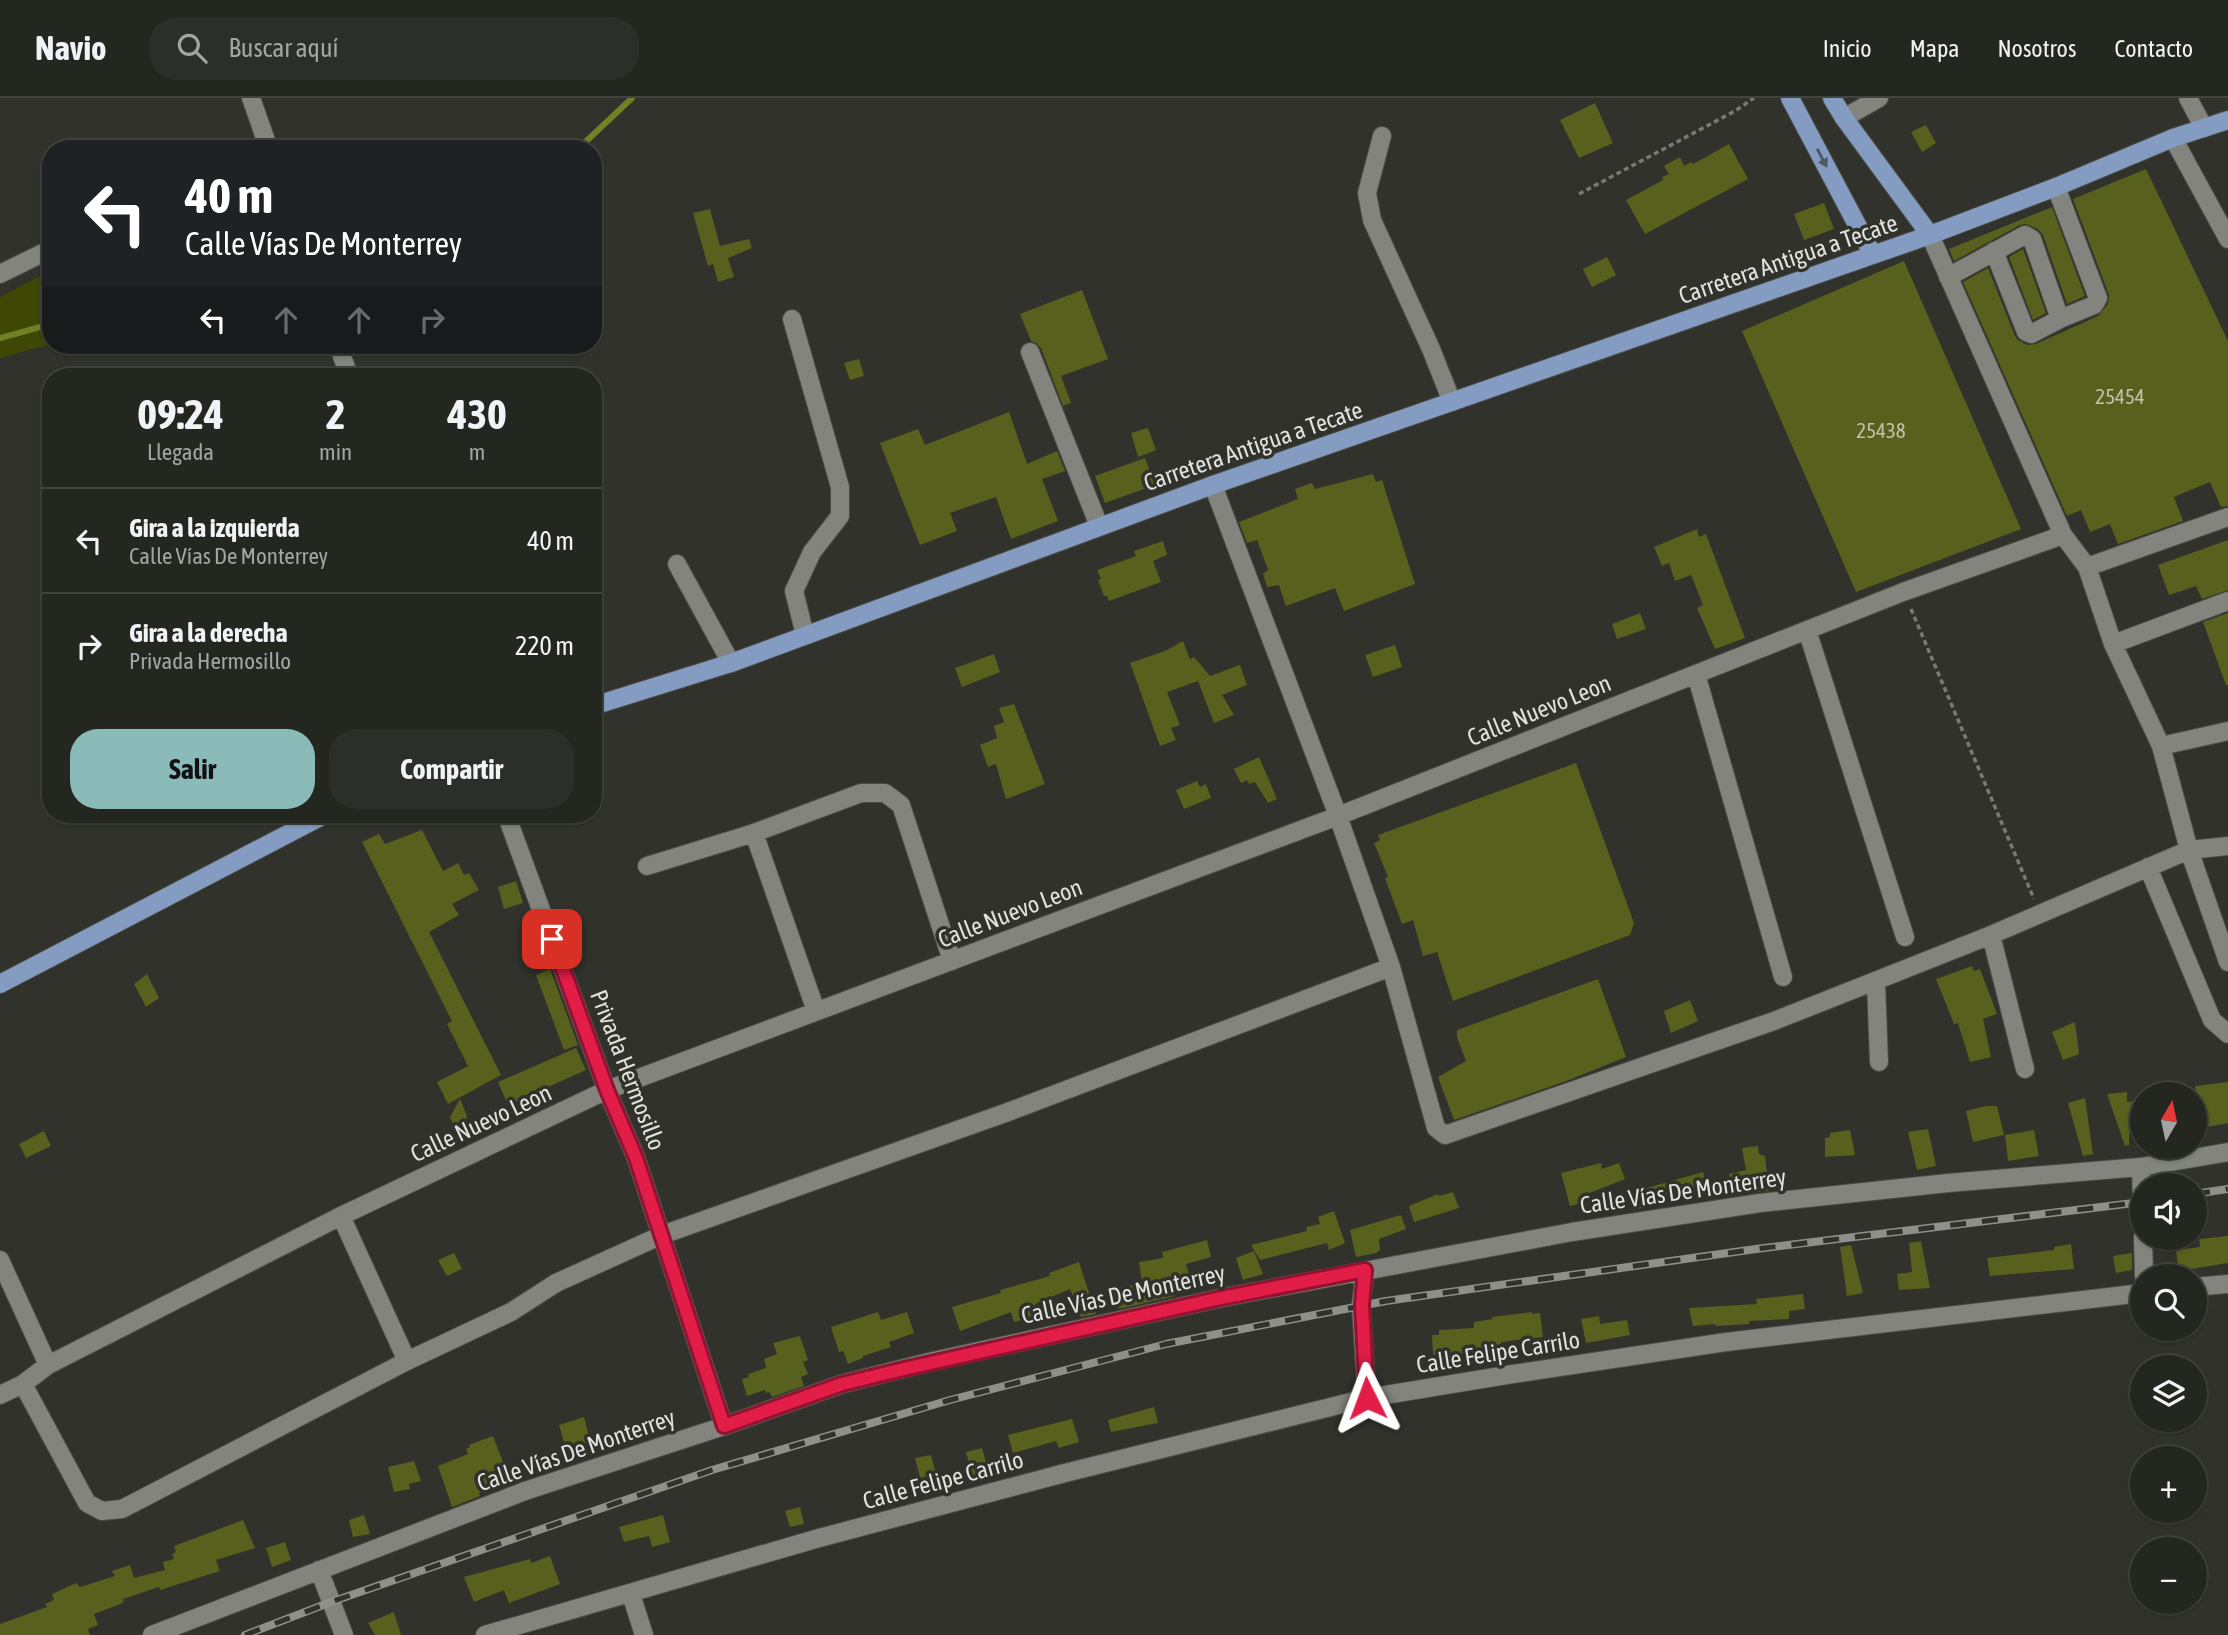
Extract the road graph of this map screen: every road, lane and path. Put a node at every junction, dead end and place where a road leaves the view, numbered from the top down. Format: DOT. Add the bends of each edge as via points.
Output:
graph roads {
  1 [pos="251,98"];
  2 [pos="1755,98"];
  3 [pos="1790,98"];
  4 [pos="1832,98"];
  5 [pos="1879,98"];
  6 [pos="2188,98"];
  7 [pos="1844,118"];
  8 [pos="2228,120"];
  9 [pos="2204,128"];
  10 [pos="1382,136"];
  11 [pos="2173,138"];
  12 [pos="264,140"];
  13 [pos="2056,187"];
  14 [pos="1579,194"];
  15 [pos="1930,235"];
  16 [pos="2228,239"];
  17 [pos="1994,251"];
  18 [pos="42,253"];
  19 [pos="1873,255"];
  20 [pos="0,274"];
  21 [pos="1948,277"];
  22 [pos="792,319"];
  23 [pos="2060,320"];
  24 [pos="1030,352"];
  25 [pos="1452,402"];
  26 [pos="1213,485"];
  27 [pos="2228,517"];
  28 [pos="1099,526"];
  29 [pos="2063,535"];
  30 [pos="677,564"];
  31 [pos="2087,567"];
  32 [pos="1903,592"];
  33 [pos="2228,601"];
  34 [pos="1807,630"];
  35 [pos="805,635"];
  36 [pos="2113,643"];
  37 [pos="731,663"];
  38 [pos="1696,674"];
  39 [pos="602,703"];
  40 [pos="2228,731"];
  41 [pos="2161,746"];
  42 [pos="1338,816"];
  43 [pos="309,823"];
  44 [pos="509,823"];
  45 [pos="754,833"];
  46 [pos="2228,846"];
  47 [pos="2189,850"];
  48 [pos="647,866"];
  49 [pos="2148,867"];
  50 [pos="2040,914"];
  51 [pos="1990,936"];
  52 [pos="1905,937"];
  53 [pos="952,961"];
  54 [pos="2228,962"];
  55 [pos="1391,967"];
  56 [pos="1783,977"];
  57 [pos="1876,982"];
  58 [pos="0,984"];
  59 [pos="816,1011"];
  60 [pos="2228,1034"];
  61 [pos="1879,1062"];
  62 [pos="2025,1069"];
  63 [pos="607,1090"];
  64 [pos="2228,1153"];
  65 [pos="2141,1167"];
  66 [pos="2141,1173"];
  67 [pos="341,1216"];
  68 [pos="662,1235"];
  69 [pos="0,1260"];
  70 [pos="1365,1270"];
  71 [pos="2228,1284"];
  72 [pos="2207,1286"];
  73 [pos="2130,1294"];
  74 [pos="407,1362"];
  75 [pos="48,1365"];
  76 [pos="23,1384"];
  77 [pos="0,1395"];
  78 [pos="1367,1398"];
  79 [pos="724,1426"];
  80 [pos="319,1570"];
  81 [pos="631,1594"];
  82 [pos="152,1635"];
  83 [pos="344,1635"];
  84 [pos="485,1635"];
  85 [pos="645,1635"];
  1 -- 12 [label="street"];
  2 -- 14 [label="path"];
  3 -- 19 [label="main road, one-way"];
  4 -- 7 [label="main road"];
  5 -- 7 [label="street"];
  6 -- 9 [label="street"];
  7 -- 15 [label="main road"];
  8 -- 9 [label="main road, Carretera Antigua a Tecate"];
  9 -- 11 [label="main road, Carretera Antigua a Tecate"];
  10 -- 25 [label="street" via="1367,193 1372,220"];
  11 -- 13 [label="main road, Carretera Antigua a Tecate"];
  11 -- 16 [label="street"];
  13 -- 15 [label="main road, Carretera Antigua a Tecate"];
  13 -- 23 [label="street" via="2098,298 2094,305"];
  15 -- 19 [label="main road, Carretera Antigua a Tecate"];
  15 -- 21 [label="street"];
  17 -- 21 [label="street"];
  17 -- 23 [label="street" via="2026,332 2031,334"];
  17 -- 23 [label="street" via="2025,235 2032,239"];
  18 -- 20 [label="street"];
  19 -- 25 [label="main road, Carretera Antigua a Tecate"];
  21 -- 29 [label="street"];
  22 -- 35 [label="street" via="840,487 840,516 812,552 794,591"];
  24 -- 28 [label="street"];
  25 -- 26 [label="main road, Carretera Antigua a Tecate"];
  26 -- 28 [label="main road, Carretera Antigua a Tecate"];
  26 -- 42 [label="street"];
  27 -- 31 [label="street"];
  28 -- 35 [label="main road, Carretera Antigua a Tecate"];
  29 -- 31 [label="street"];
  29 -- 32 [label="street, Calle Nuevo Leon"];
  30 -- 37 [label="street"];
  31 -- 36 [label="street"];
  32 -- 34 [label="street, Calle Nuevo Leon"];
  32 -- 50 [label="path"];
  33 -- 36 [label="street"];
  34 -- 38 [label="street, Calle Nuevo Leon"];
  34 -- 52 [label="street"];
  35 -- 37 [label="main road, Carretera Antigua a Tecate"];
  36 -- 41 [label="street"];
  37 -- 39 [label="main road, Carretera Antigua a Tecate"];
  38 -- 42 [label="street, Calle Nuevo Leon"];
  38 -- 56 [label="street"];
  40 -- 41 [label="street"];
  41 -- 47 [label="street"];
  42 -- 53 [label="street, Calle Nuevo Leon"];
  42 -- 55 [label="street"];
  43 -- 58 [label="main road"];
  44 -- 63 [label="street, Privada Hermosillo"];
  45 -- 48 [label="street"];
  45 -- 53 [label="street" via="861,793 886,793 901,805"];
  45 -- 59 [label="street"];
  46 -- 47 [label="street"];
  47 -- 49 [label="street"];
  47 -- 54 [label="street"];
  49 -- 50 [label="street"];
  49 -- 60 [label="street" via="2212,1020"];
  50 -- 51 [label="street"];
  51 -- 57 [label="street"];
  51 -- 62 [label="street"];
  53 -- 59 [label="street, Calle Nuevo Leon"];
  55 -- 57 [label="street" via="1436,1128 1445,1135"];
  55 -- 68 [label="street" via="1008,1112"];
  57 -- 61 [label="street"];
  59 -- 63 [label="street, Calle Nuevo Leon"];
  63 -- 67 [label="street, Calle Nuevo Leon"];
  63 -- 68 [label="street, Privada Hermosillo"];
  64 -- 65 [label="street, Calle Vías De Monterrey"];
  65 -- 66 [label="street"];
  65 -- 70 [label="street, Calle Vías De Monterrey" via="1760,1203"];
  67 -- 74 [label="street"];
  67 -- 75 [label="street, Calle Nuevo Leon"];
  68 -- 74 [label="street" via="556,1283 511,1312"];
  68 -- 79 [label="street, Privada Hermosillo"];
  69 -- 75 [label="street"];
  70 -- 78 [label="street" via="1362,1305"];
  70 -- 79 [label="street, Calle Vías De Monterrey" via="917,1365 842,1384"];
  71 -- 72 [label="street"];
  73 -- 78 [label="street, Calle Felipe Carrilo" via="1726,1342"];
  74 -- 76 [label="street" via="122,1509 102,1511 87,1503"];
  75 -- 76 [label="street, Calle Nuevo Leon"];
  76 -- 77 [label="street, Calle Nuevo Leon"];
  78 -- 81 [label="street, Calle Felipe Carrilo" via="819,1538"];
  79 -- 80 [label="street, Calle Vías De Monterrey" via="525,1490"];
  80 -- 82 [label="street, Calle Vías De Monterrey"];
  80 -- 83 [label="street"];
  81 -- 84 [label="street, Calle Felipe Carrilo"];
  81 -- 85 [label="street"];
}
